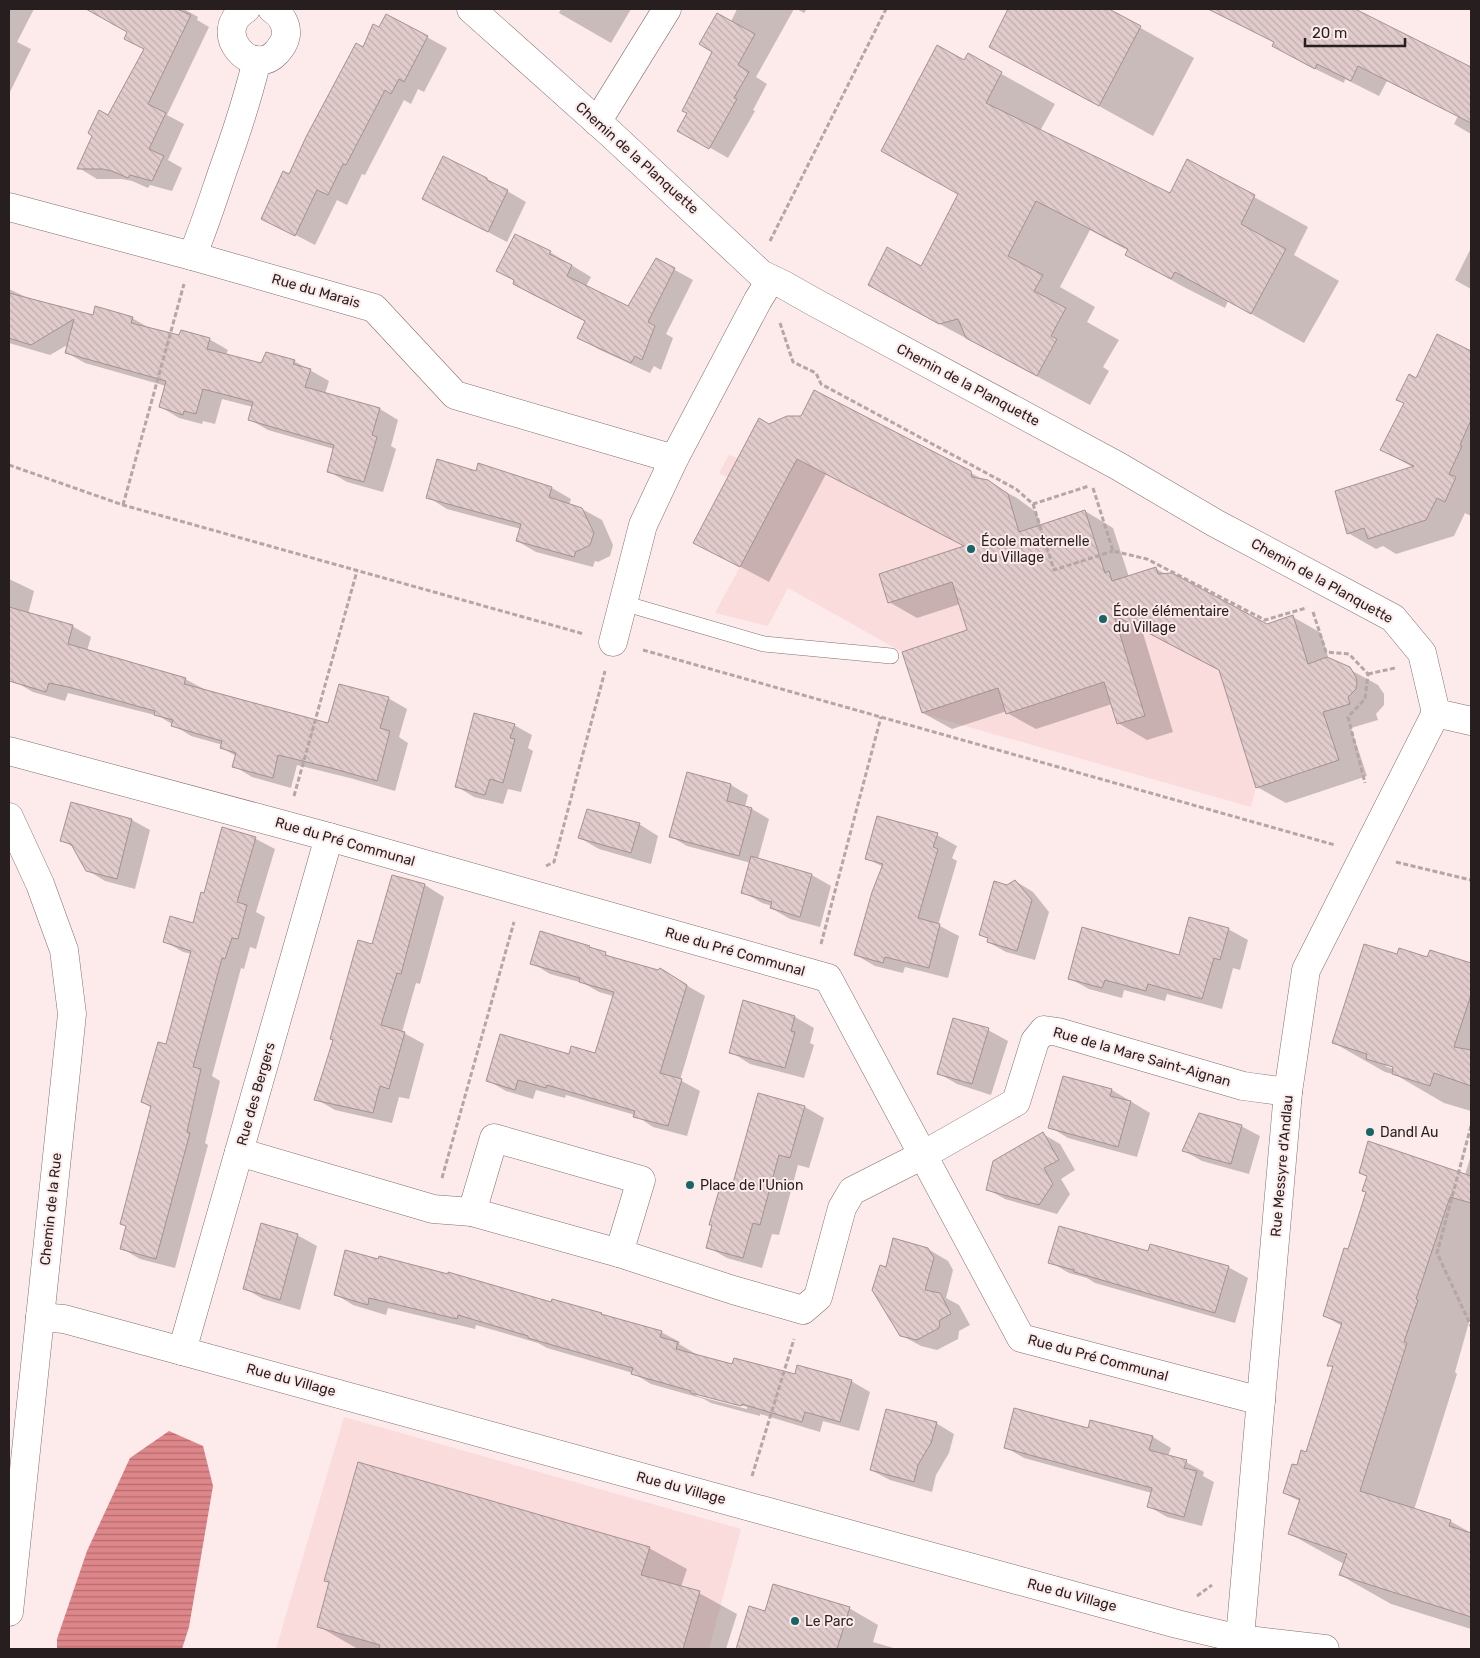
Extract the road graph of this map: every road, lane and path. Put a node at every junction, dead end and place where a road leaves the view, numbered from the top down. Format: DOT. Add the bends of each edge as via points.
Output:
graph roads {
  1 [pos="246,9"];
  2 [pos="272,9"];
  3 [pos="471,9"];
  4 [pos="667,9"];
  5 [pos="886,9"];
  6 [pos="257,60"];
  7 [pos="597,122"];
  8 [pos="9,207"];
  9 [pos="192,256"];
  10 [pos="760,281"];
  11 [pos="674,459"];
  12 [pos="9,465"];
  13 [pos="1033,504"];
  14 [pos="123,505"];
  15 [pos="1113,551"];
  16 [pos="357,570"];
  17 [pos="623,603"];
  18 [pos="613,642"];
  19 [pos="891,656"];
  20 [pos="1436,713"];
  21 [pos="881,717"];
  22 [pos="1471,721"];
  23 [pos="9,751"];
  24 [pos="1366,784"];
  25 [pos="9,817"];
  26 [pos="286,826"];
  27 [pos="329,837"];
  28 [pos="1365,854"];
  29 [pos="1471,880"];
  30 [pos="813,974"];
  31 [pos="1288,1092"];
  32 [pos="1471,1126"];
  33 [pos="239,1152"];
  34 [pos="923,1155"];
  35 [pos="472,1212"];
  36 [pos="619,1253"];
  37 [pos="803,1310"];
  38 [pos="40,1317"];
  39 [pos="1471,1326"];
  40 [pos="182,1351"];
  41 [pos="1261,1401"];
  42 [pos="750,1481"];
  43 [pos="9,1612"];
  44 [pos="1240,1644"];
  45 [pos="1325,1649"];
  1 -- 6 [label="street" via="237,16 232,36 240,53"];
  2 -- 6 [label="street" via="286,26 283,45 267,59"];
  3 -- 7 [label="street, Chemin de la Planquette"];
  4 -- 7 [label="street"];
  5 -- 10 [label="path" via="774,236"];
  6 -- 9 [label="street" via="233,142"];
  7 -- 10 [label="street, Chemin de la Planquette"];
  8 -- 9 [label="street, Rue du Marais"];
  9 -- 11 [label="street, Rue du Marais" via="374,308 455,395"];
  9 -- 14 [label="path"];
  10 -- 11 [label="street"];
  10 -- 13 [label="path" via="778,317 794,362 816,373 820,384 1016,489"];
  10 -- 20 [label="street, Chemin de la Planquette" via="784,285 1394,618 1422,652"];
  11 -- 17 [label="street" via="643,525"];
  12 -- 14 [label="path"];
  13 -- 15 [label="path" via="1092,485"];
  13 -- 15 [label="path" via="1054,570"];
  14 -- 16 [label="path"];
  15 -- 24 [label="path" via="1147,559 1265,620 1312,606 1326,652 1349,654 1368,674 1365,698 1348,717"];
  16 -- 18 [label="path"];
  16 -- 26 [label="path"];
  17 -- 18 [label="street"];
  17 -- 19 [label="lane" via="764,644"];
  18 -- 21 [label="path"];
  20 -- 22 [label="street"];
  20 -- 28 [label="street, Rue Messyre d'Andlau"];
  21 -- 28 [label="path"];
  21 -- 30 [label="path"];
  23 -- 26 [label="street, Rue du Pré Communal"];
  25 -- 38 [label="street, Chemin de la Rue" via="40,884 64,950 72,1014"];
  26 -- 27 [label="street, Rue du Pré Communal"];
  27 -- 30 [label="street, Rue du Pré Communal"];
  27 -- 33 [label="street, Rue des Bergers"];
  28 -- 29 [label="path"];
  28 -- 31 [label="street, Rue Messyre d'Andlau" via="1306,970"];
  30 -- 34 [label="street, Rue du Pré Communal" via="828,978"];
  31 -- 34 [label="street, Rue de la Mare Saint-Aignan" via="1243,1086 1044,1030 1035,1041 1016,1102"];
  31 -- 41 [label="street, Rue Messyre d'Andlau"];
  32 -- 39 [label="path" via="1437,1253"];
  33 -- 35 [label="street" via="433,1210"];
  33 -- 40 [label="street, Rue des Bergers"];
  34 -- 37 [label="street, Rue de la Mare Saint-Aignan" via="852,1191 842,1208 818,1296"];
  34 -- 41 [label="street, Rue du Pré Communal" via="1021,1338"];
  35 -- 36 [label="street"];
  35 -- 36 [label="street" via="494,1138 641,1180"];
  36 -- 37 [label="street"];
  37 -- 42 [label="path"];
  38 -- 40 [label="street, Rue du Village" via="64,1320"];
  38 -- 43 [label="street, Chemin de la Rue"];
  40 -- 44 [label="street, Rue du Village"];
  41 -- 44 [label="street, Rue Messyre d'Andlau"];
  44 -- 45 [label="street, Rue du Village"];
}
